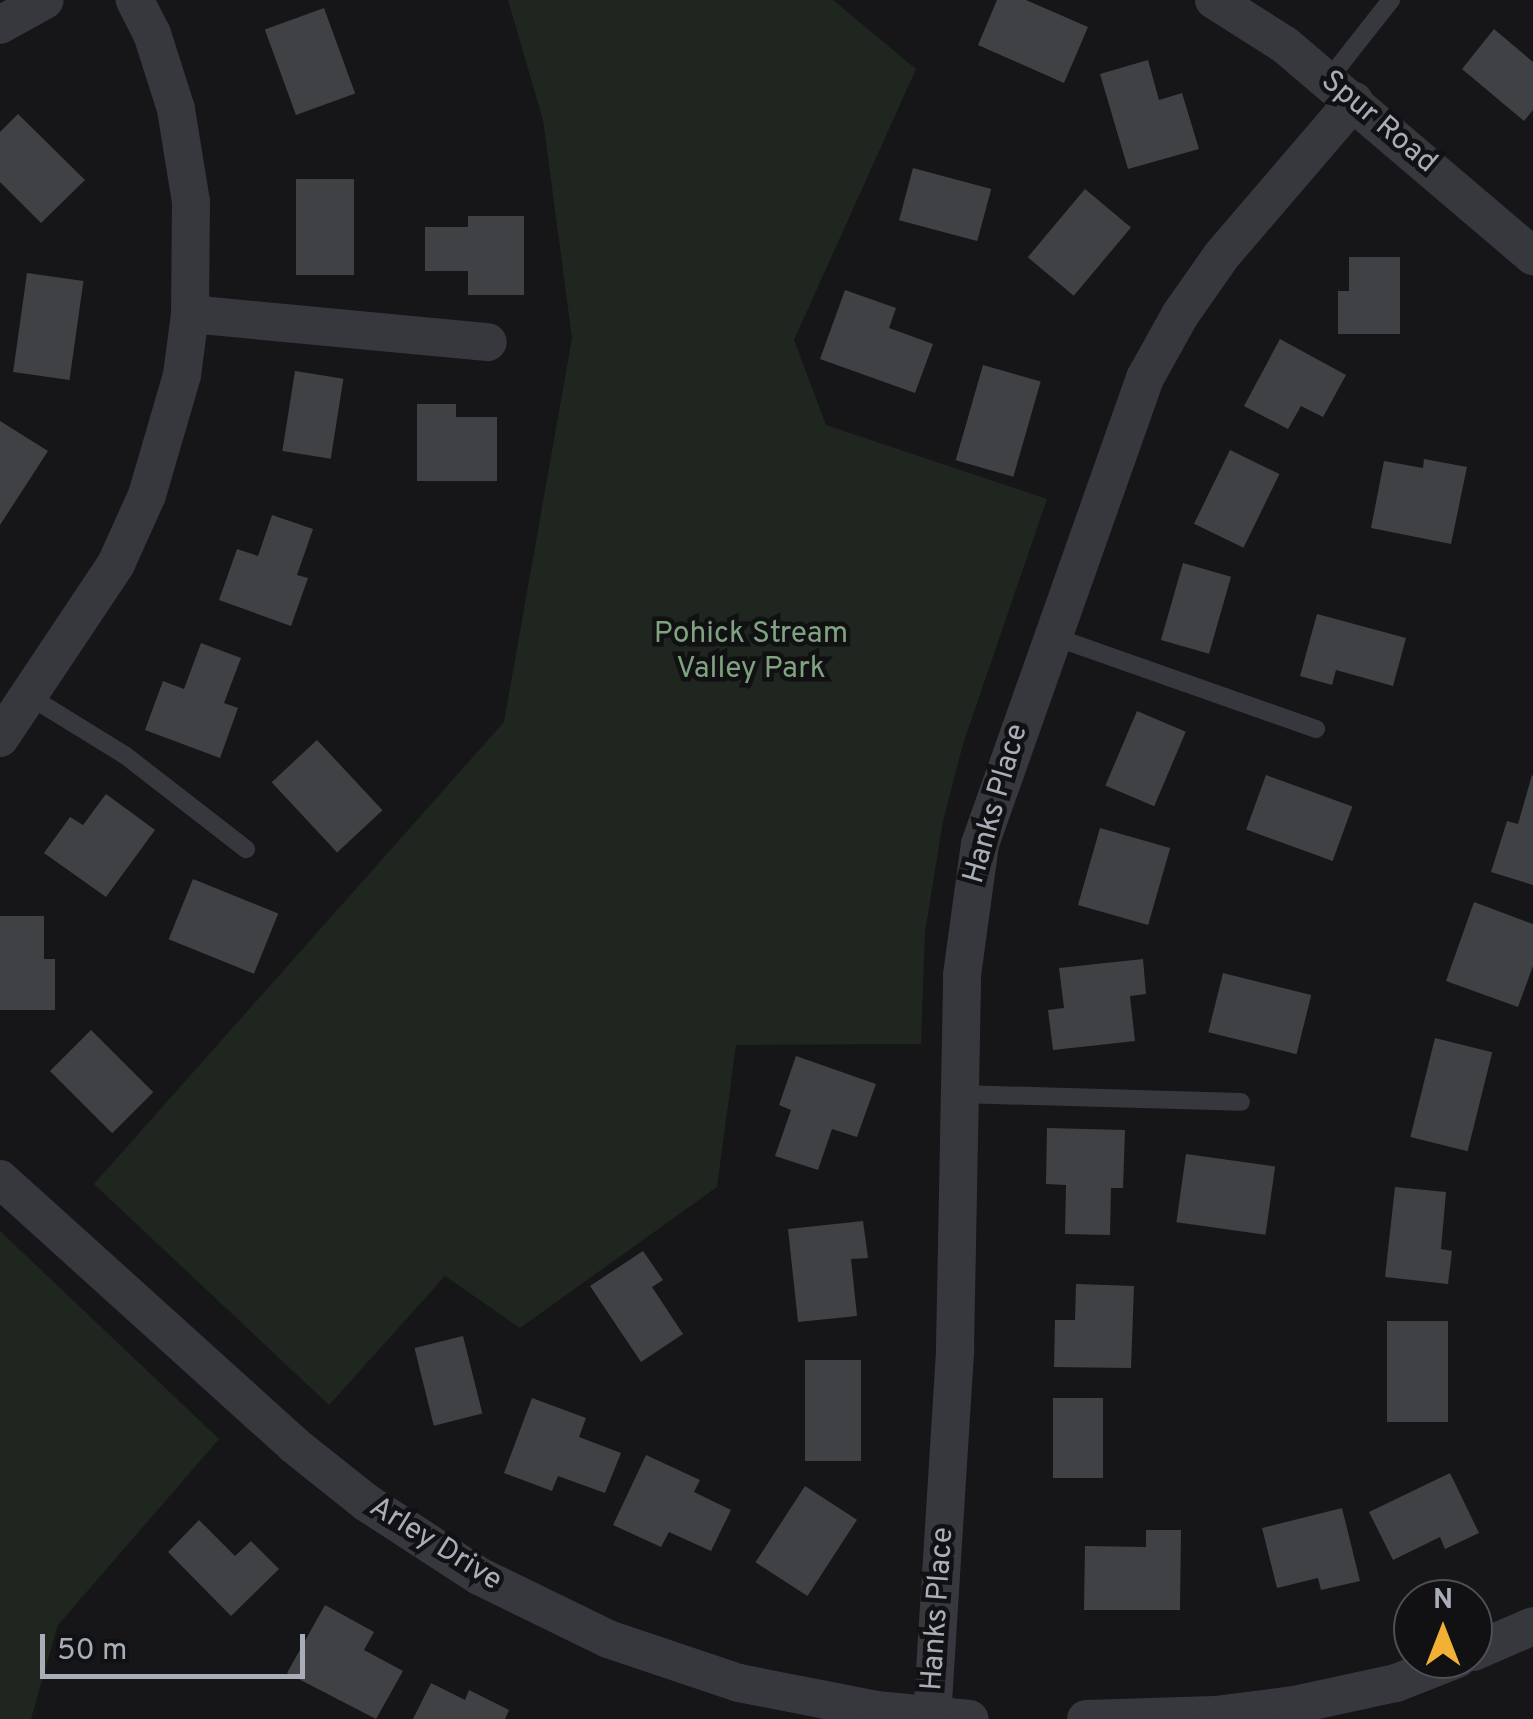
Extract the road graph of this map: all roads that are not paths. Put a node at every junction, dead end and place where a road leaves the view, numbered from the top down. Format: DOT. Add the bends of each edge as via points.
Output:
graph roads {
  1 [pos="45,0"];
  2 [pos="135,0"];
  3 [pos="1214,0"];
  4 [pos="1391,0"];
  5 [pos="0,25"];
  6 [pos="1341,90"];
  7 [pos="1533,256"];
  8 [pos="190,314"];
  9 [pos="488,342"];
  10 [pos="1052,636"];
  11 [pos="29,696"];
  12 [pos="1316,729"];
  13 [pos="0,738"];
  14 [pos="246,849"];
  15 [pos="959,1094"];
  16 [pos="1241,1102"];
  17 [pos="0,1179"];
  18 [pos="1533,1626"];
  19 [pos="1493,1643"];
  20 [pos="1404,1679"];
  21 [pos="932,1718"];
  22 [pos="970,1719"];
  23 [pos="1086,1719"];
  1 -- 5 [label="street"];
  2 -- 8 [label="street" via="152,34 184,152 193,246"];
  3 -- 6 [label="street, Spur Road"];
  4 -- 6 [label="lane"];
  6 -- 7 [label="street, Spur Road"];
  6 -- 10 [label="street, Hanks Place" via="1180,315 1145,378"];
  8 -- 9 [label="street"];
  8 -- 11 [label="street" via="171,424 147,496 116,564"];
  10 -- 12 [label="lane"];
  10 -- 15 [label="street, Hanks Place" via="996,790 973,877"];
  11 -- 13 [label="street"];
  11 -- 14 [label="lane" via="126,756"];
  15 -- 16 [label="lane"];
  15 -- 21 [label="street, Hanks Place" via="955,1348"];
  17 -- 21 [label="street, Arley Drive" via="294,1445 479,1576 672,1663 739,1683"];
  18 -- 19 [label="street"];
  20 -- 23 [label="street" via="1294,1706"];
  21 -- 22 [label="street, Arley Drive"];
}
